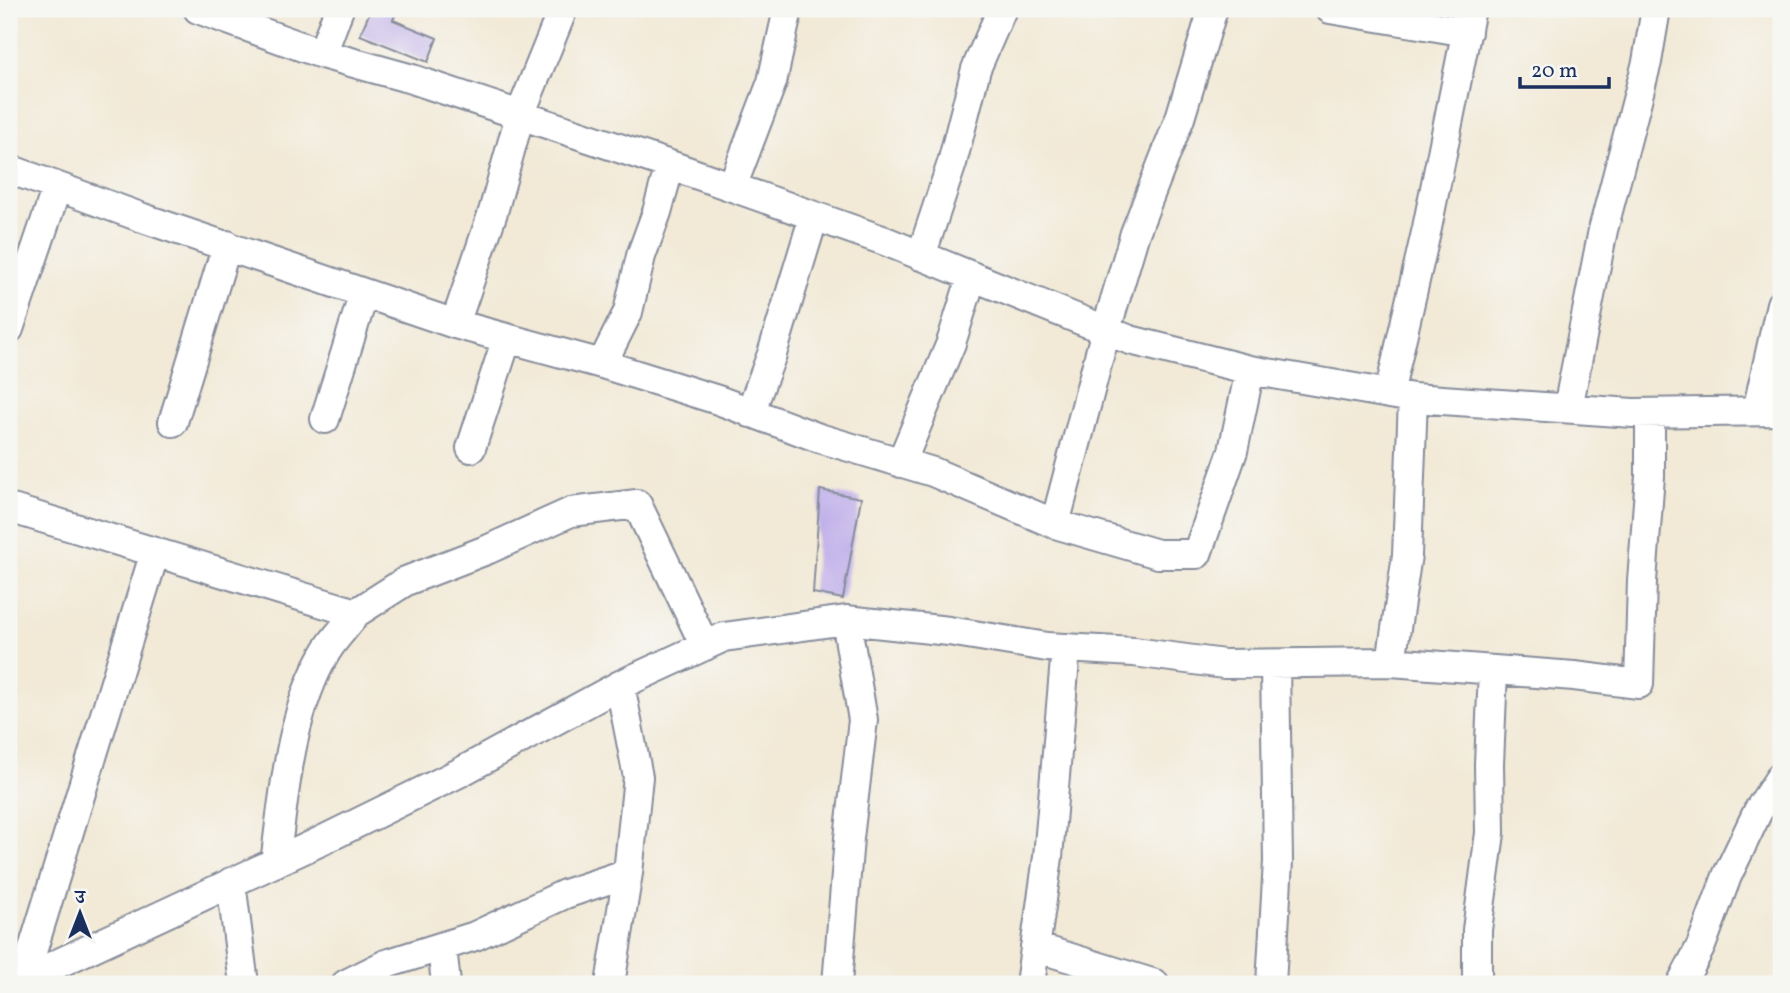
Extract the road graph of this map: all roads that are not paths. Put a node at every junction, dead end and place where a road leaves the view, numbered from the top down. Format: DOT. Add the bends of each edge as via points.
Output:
graph roads {
  1 [pos="198,9"];
  2 [pos="339,9"];
  3 [pos="563,9"];
  4 [pos="789,9"];
  5 [pos="1002,9"];
  6 [pos="1213,9"];
  7 [pos="1330,9"];
  8 [pos="1656,9"];
  9 [pos="1469,20"];
  10 [pos="321,54"];
  11 [pos="520,115"];
  12 [pos="670,164"];
  13 [pos="9,169"];
  14 [pos="57,187"];
  15 [pos="732,187"];
  16 [pos="814,216"];
  17 [pos="227,245"];
  18 [pos="921,256"];
  19 [pos="972,276"];
  20 [pos="364,293"];
  21 [pos="1781,304"];
  22 [pos="455,324"];
  23 [pos="9,328"];
  24 [pos="1106,330"];
  25 [pos="507,338"];
  26 [pos="602,364"];
  27 [pos="1250,370"];
  28 [pos="1401,396"];
  29 [pos="1568,408"];
  30 [pos="1769,411"];
  31 [pos="750,412"];
  32 [pos="1650,412"];
  33 [pos="325,419"];
  34 [pos="173,422"];
  35 [pos="471,448"];
  36 [pos="901,463"];
  37 [pos="9,508"];
  38 [pos="1055,524"];
  39 [pos="155,552"];
  40 [pos="356,613"];
  41 [pos="845,620"];
  42 [pos="705,646"];
  43 [pos="1066,648"];
  44 [pos="1391,662"];
  45 [pos="1275,664"];
  46 [pos="1493,671"];
  47 [pos="620,685"];
  48 [pos="1781,776"];
  49 [pos="275,863"];
  50 [pos="628,873"];
  51 [pos="231,882"];
  52 [pos="442,947"];
  53 [pos="1035,947"];
  54 [pos="70,972"];
  55 [pos="19,981"];
  56 [pos="244,984"];
  57 [pos="346,984"];
  58 [pos="446,984"];
  59 [pos="610,984"];
  60 [pos="837,984"];
  61 [pos="1030,984"];
  62 [pos="1155,984"];
  63 [pos="1272,984"];
  64 [pos="1477,984"];
  65 [pos="1681,984"];
  1 -- 10 [label="street"];
  2 -- 10 [label="street"];
  3 -- 11 [label="street"];
  4 -- 15 [label="street" via="772,82"];
  5 -- 18 [label="street" via="976,69"];
  6 -- 24 [label="street"];
  7 -- 9 [label="street"];
  8 -- 29 [label="street" via="1647,62 1603,230"];
  9 -- 28 [label="street" via="1427,228"];
  10 -- 11 [label="street"];
  11 -- 12 [label="street"];
  11 -- 22 [label="street"];
  12 -- 15 [label="street"];
  12 -- 26 [label="street" via="628,312"];
  13 -- 14 [label="street"];
  14 -- 17 [label="street"];
  14 -- 23 [label="street"];
  15 -- 16 [label="street"];
  16 -- 18 [label="street"];
  16 -- 31 [label="street"];
  17 -- 20 [label="street"];
  17 -- 34 [label="street"];
  18 -- 19 [label="street"];
  19 -- 24 [label="street"];
  19 -- 36 [label="street" via="951,343"];
  20 -- 22 [label="street"];
  20 -- 33 [label="street"];
  21 -- 30 [label="street"];
  22 -- 25 [label="street"];
  24 -- 27 [label="street"];
  24 -- 38 [label="street"];
  25 -- 26 [label="street"];
  25 -- 35 [label="street"];
  26 -- 31 [label="street"];
  27 -- 28 [label="street"];
  27 -- 38 [label="street" via="1233,451 1197,554 1158,554"];
  28 -- 29 [label="street"];
  28 -- 44 [label="street" via="1408,555"];
  29 -- 32 [label="street"];
  30 -- 32 [label="street"];
  31 -- 36 [label="street" via="819,439"];
  32 -- 46 [label="street" via="1639,684"];
  36 -- 38 [label="street"];
  37 -- 39 [label="street"];
  39 -- 40 [label="street"];
  39 -- 55 [label="street"];
  40 -- 42 [label="street" via="406,581 571,512 638,504"];
  40 -- 49 [label="street" via="326,651 306,695 288,764"];
  41 -- 42 [label="street" via="724,637"];
  41 -- 43 [label="street"];
  41 -- 60 [label="street" via="863,720"];
  42 -- 47 [label="street"];
  43 -- 45 [label="street" via="1224,664"];
  43 -- 53 [label="street" via="1048,857"];
  44 -- 45 [label="street"];
  44 -- 46 [label="street"];
  45 -- 63 [label="street" via="1278,861"];
  46 -- 64 [label="street" via="1490,833 1477,930"];
  47 -- 49 [label="street" via="459,773"];
  47 -- 50 [label="street" via="638,777"];
  48 -- 65 [label="street" via="1758,811 1727,876 1702,946"];
  49 -- 51 [label="street"];
  50 -- 52 [label="street" via="565,894"];
  50 -- 59 [label="street"];
  51 -- 54 [label="street"];
  51 -- 56 [label="street"];
  52 -- 57 [label="street" via="386,964"];
  52 -- 58 [label="street"];
  53 -- 61 [label="street"];
  53 -- 62 [label="street"];
  54 -- 55 [label="street"];
}
